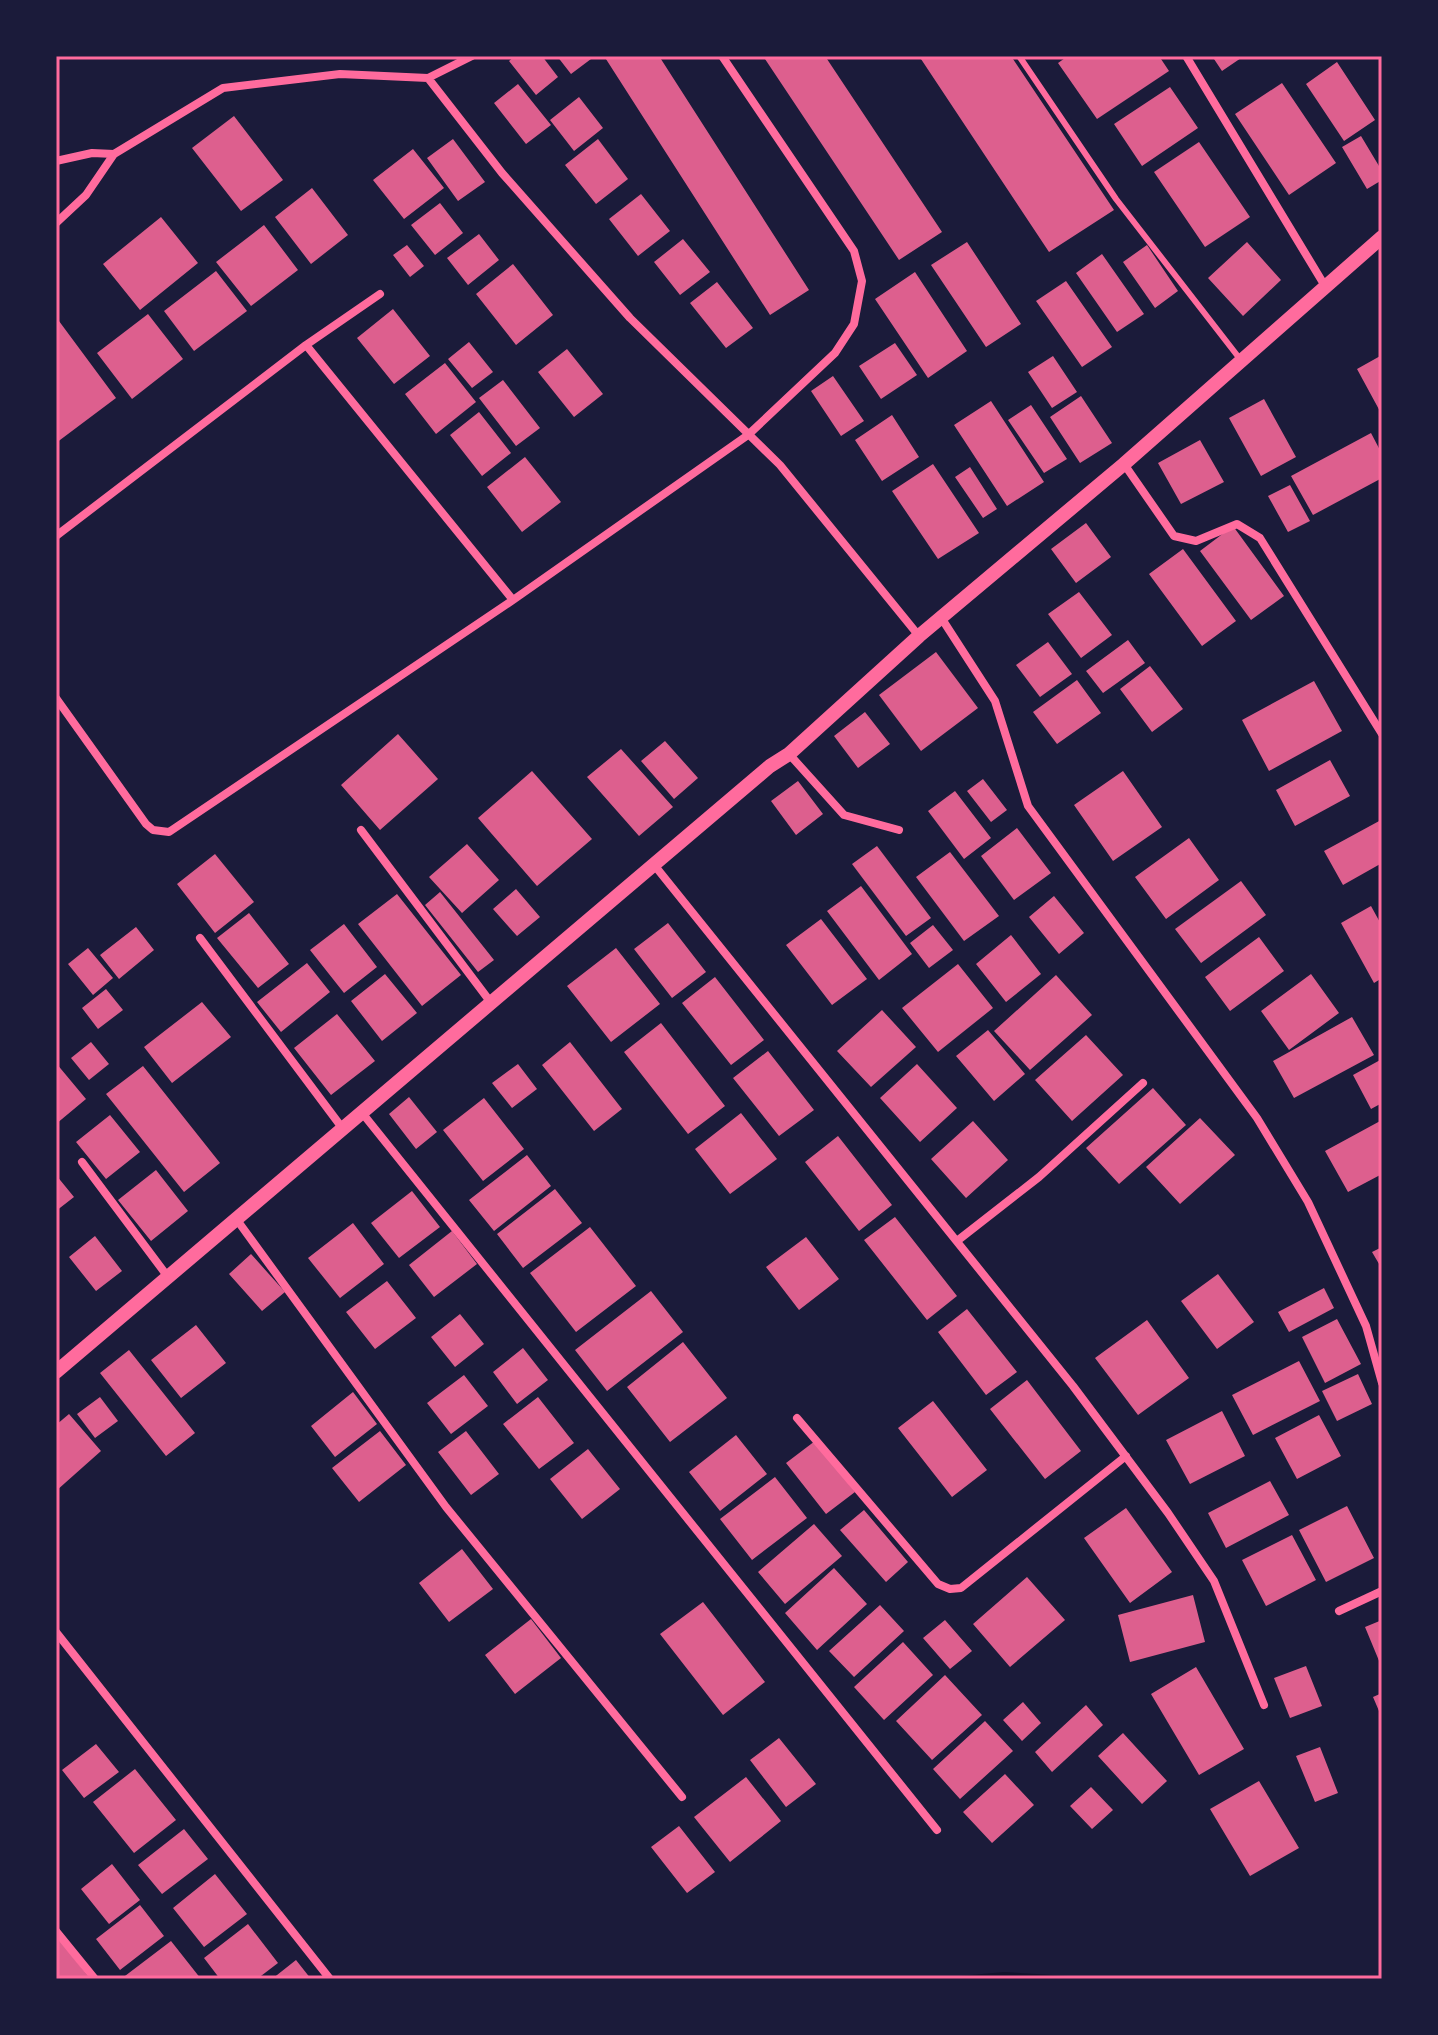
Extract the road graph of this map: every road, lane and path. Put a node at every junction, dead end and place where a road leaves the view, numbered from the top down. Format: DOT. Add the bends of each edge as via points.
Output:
graph roads {
  1 [pos="472,56"];
  2 [pos="722,56"];
  3 [pos="1019,56"];
  4 [pos="1186,56"];
  5 [pos="428,78"];
  6 [pos="114,154"];
  7 [pos="56,161"];
  8 [pos="56,223"];
  9 [pos="1382,237"];
  10 [pos="1325,286"];
  11 [pos="380,294"];
  12 [pos="306,345"];
  13 [pos="1240,359"];
  14 [pos="748,435"];
  15 [pos="1124,464"];
  16 [pos="56,536"];
  17 [pos="513,600"];
  18 [pos="942,619"];
  19 [pos="919,636"];
  20 [pos="56,698"];
  21 [pos="1382,734"];
  22 [pos="789,754"];
  23 [pos="361,830"];
  24 [pos="899,830"];
  25 [pos="655,866"];
  26 [pos="200,938"];
  27 [pos="493,1004"];
  28 [pos="1143,1083"];
  29 [pos="363,1114"];
  30 [pos="343,1129"];
  31 [pos="82,1162"];
  32 [pos="237,1220"];
  33 [pos="957,1241"];
  34 [pos="168,1277"];
  35 [pos="56,1372"];
  36 [pos="1382,1383"];
  37 [pos="797,1418"];
  38 [pos="1126,1456"];
  39 [pos="1382,1591"];
  40 [pos="1339,1611"];
  41 [pos="56,1632"];
  42 [pos="1264,1705"];
  43 [pos="682,1797"];
  44 [pos="937,1830"];
  45 [pos="56,1931"];
  46 [pos="95,1979"];
  47 [pos="330,1979"];
  1 -- 5 [label="street"];
  2 -- 14 [label="street" via="854,251 862,281 854,324 835,353"];
  3 -- 13 [label="lane" via="1116,199"];
  4 -- 10 [label="street"];
  5 -- 6 [label="street" via="340,74 223,88"];
  5 -- 14 [label="street" via="502,173 630,318"];
  6 -- 7 [label="street"];
  6 -- 8 [label="street" via="86,195"];
  9 -- 10 [label="street"];
  10 -- 13 [label="street"];
  11 -- 12 [label="street"];
  12 -- 16 [label="street"];
  12 -- 17 [label="street"];
  13 -- 15 [label="street"];
  14 -- 17 [label="street"];
  14 -- 19 [label="street" via="780,465"];
  15 -- 18 [label="street"];
  15 -- 21 [label="street" via="1174,536 1196,541 1237,524 1260,538"];
  17 -- 20 [label="street" via="169,832 146,824"];
  18 -- 19 [label="street"];
  18 -- 36 [label="street" via="995,701 1028,806 1257,1118 1308,1202 1366,1326"];
  19 -- 22 [label="street"];
  22 -- 24 [label="street" via="844,815"];
  22 -- 25 [label="street"];
  23 -- 27 [label="street"];
  25 -- 27 [label="street"];
  25 -- 33 [label="street"];
  26 -- 30 [label="street"];
  27 -- 29 [label="street"];
  28 -- 33 [label="street" via="1039,1177"];
  29 -- 30 [label="street"];
  29 -- 44 [label="street"];
  30 -- 32 [label="street"];
  31 -- 34 [label="street"];
  32 -- 34 [label="street"];
  32 -- 43 [label="street" via="446,1507"];
  33 -- 38 [label="street"];
  34 -- 35 [label="street"];
  37 -- 38 [label="street" via="938,1584 950,1589 961,1588"];
  38 -- 42 [label="street" via="1214,1581"];
  39 -- 40 [label="street"];
  41 -- 47 [label="street"];
  45 -- 46 [label="street"];
}
